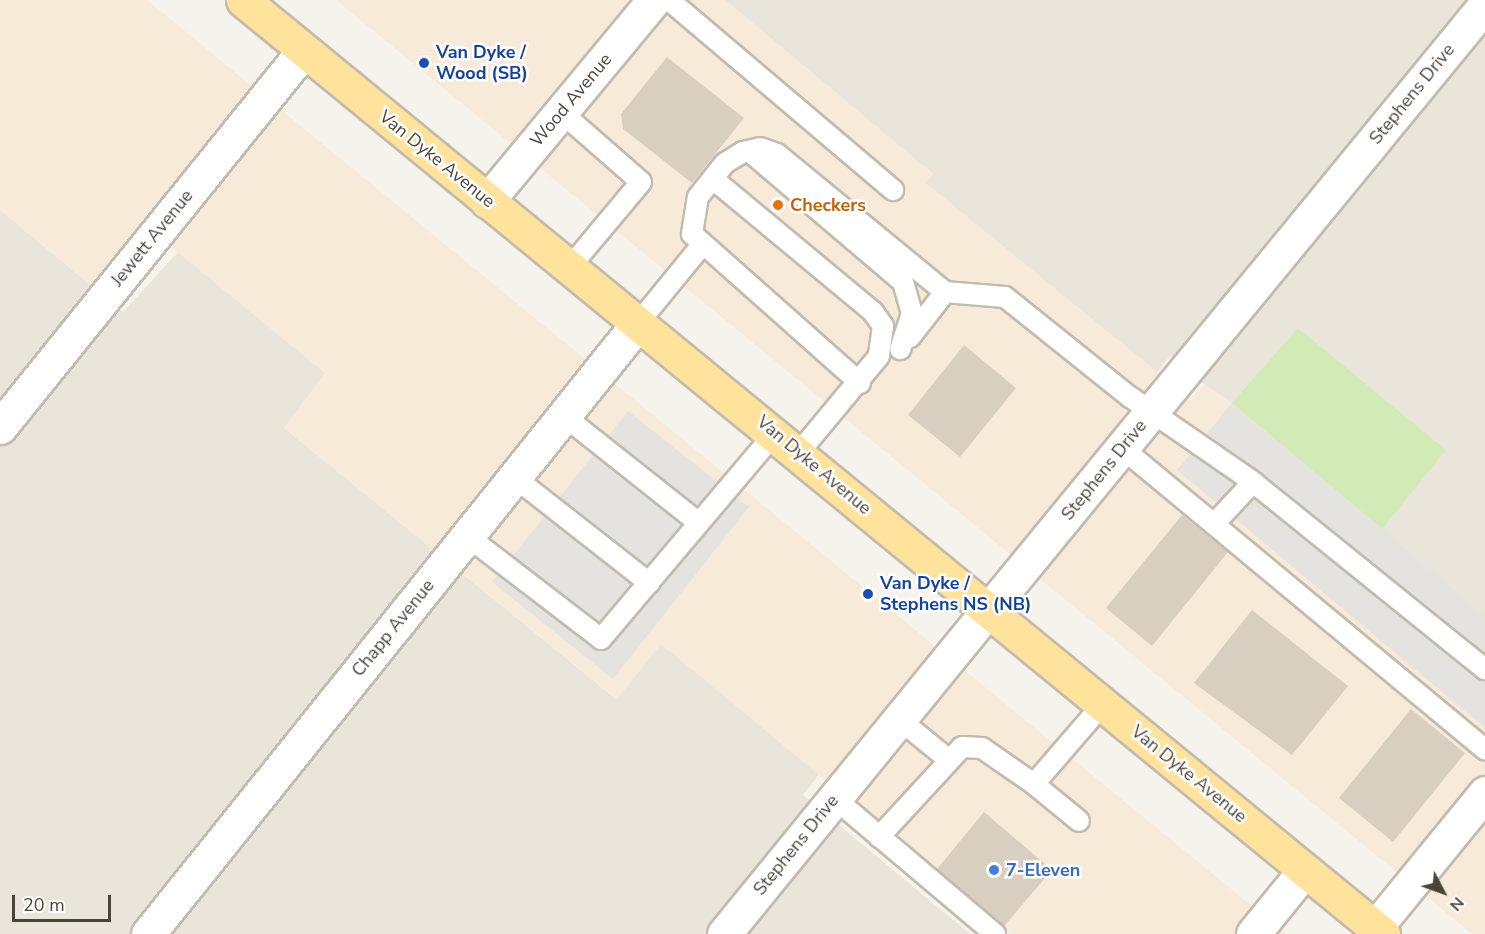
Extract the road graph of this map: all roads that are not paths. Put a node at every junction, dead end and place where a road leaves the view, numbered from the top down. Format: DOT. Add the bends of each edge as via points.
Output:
graph roads {
  1 [pos="243,0"];
  2 [pos="654,0"];
  3 [pos="669,0"];
  4 [pos="1485,5"];
  5 [pos="304,50"];
  6 [pos="561,112"];
  7 [pos="749,151"];
  8 [pos="713,178"];
  9 [pos="893,190"];
  10 [pos="487,201"];
  11 [pos="702,245"];
  12 [pos="570,267"];
  13 [pos="945,292"];
  14 [pos="639,322"];
  15 [pos="900,349"];
  16 [pos="860,383"];
  17 [pos="1154,409"];
  18 [pos="564,416"];
  19 [pos="0,426"];
  20 [pos="788,442"];
  21 [pos="1122,448"];
  22 [pos="514,477"];
  23 [pos="1252,482"];
  24 [pos="699,523"];
  25 [pos="1214,525"];
  26 [pos="467,536"];
  27 [pos="649,583"];
  28 [pos="987,612"];
  29 [pos="1485,669"];
  30 [pos="1103,705"];
  31 [pos="900,720"];
  32 [pos="1485,749"];
  33 [pos="949,760"];
  34 [pos="1034,784"];
  35 [pos="1485,793"];
  36 [pos="834,798"];
  37 [pos="1079,821"];
  38 [pos="879,837"];
  39 [pos="1304,871"];
  40 [pos="1379,931"];
  41 [pos="148,934"];
  42 [pos="724,934"];
  43 [pos="995,934"];
  44 [pos="1253,934"];
  1 -- 5 [label="main road, Van Dyke Avenue"];
  2 -- 6 [label="street, Wood Avenue"];
  3 -- 9 [label="lane"];
  4 -- 17 [label="street, Stephens Drive"];
  5 -- 10 [label="main road, Van Dyke Avenue"];
  5 -- 19 [label="street, Jewett Avenue"];
  6 -- 10 [label="street, Wood Avenue"];
  6 -- 12 [label="lane" via="641,182"];
  7 -- 8 [label="lane" via="725,164"];
  7 -- 13 [label="lane" via="777,154"];
  7 -- 15 [label="lane" via="903,282 912,313"];
  8 -- 11 [label="lane" via="690,219 692,234"];
  8 -- 16 [label="lane" via="873,312 884,341"];
  10 -- 12 [label="main road, Van Dyke Avenue"];
  11 -- 14 [label="lane"];
  11 -- 16 [label="lane"];
  12 -- 14 [label="main road, Van Dyke Avenue"];
  13 -- 15 [label="lane"];
  13 -- 17 [label="lane" via="1005,297 1130,397"];
  14 -- 18 [label="street, Chapp Avenue"];
  14 -- 20 [label="main road, Van Dyke Avenue"];
  15 -- 16 [label="lane"];
  16 -- 20 [label="lane"];
  17 -- 21 [label="street, Stephens Drive"];
  17 -- 23 [label="lane"];
  18 -- 22 [label="street, Chapp Avenue"];
  18 -- 24 [label="lane"];
  20 -- 24 [label="lane"];
  20 -- 28 [label="main road, Van Dyke Avenue"];
  21 -- 25 [label="lane"];
  21 -- 28 [label="street, Stephens Drive"];
  22 -- 26 [label="street, Chapp Avenue"];
  22 -- 27 [label="lane"];
  23 -- 25 [label="lane"];
  23 -- 29 [label="lane"];
  24 -- 27 [label="lane"];
  25 -- 32 [label="lane"];
  26 -- 27 [label="lane" via="601,639"];
  26 -- 41 [label="street, Chapp Avenue"];
  28 -- 30 [label="main road, Van Dyke Avenue"];
  28 -- 31 [label="street, Stephens Drive"];
  30 -- 34 [label="lane"];
  30 -- 39 [label="main road, Van Dyke Avenue"];
  31 -- 33 [label="lane"];
  31 -- 36 [label="street, Stephens Drive"];
  33 -- 34 [label="lane" via="963,747 982,748"];
  33 -- 38 [label="lane"];
  34 -- 37 [label="lane"];
  35 -- 40 [label="street"];
  36 -- 38 [label="lane"];
  36 -- 42 [label="street, Stephens Drive"];
  38 -- 43 [label="lane"];
  39 -- 40 [label="main road, Van Dyke Avenue"];
  39 -- 44 [label="street"];
}
